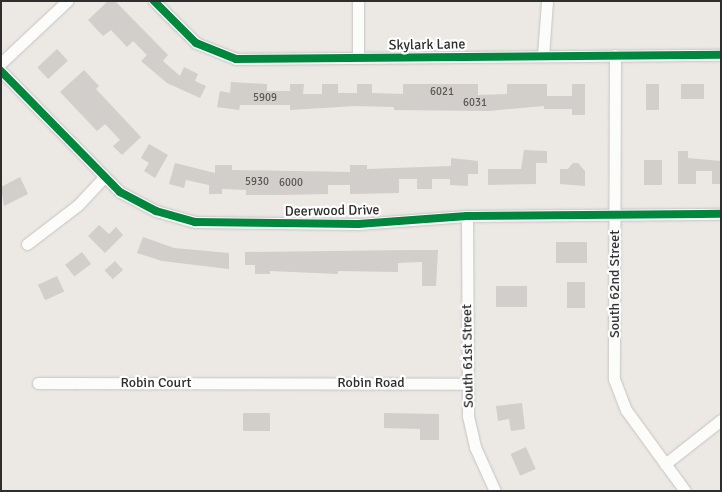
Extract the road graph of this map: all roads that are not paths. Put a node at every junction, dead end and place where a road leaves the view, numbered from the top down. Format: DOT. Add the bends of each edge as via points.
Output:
graph roads {
  1 [pos="67,1"];
  2 [pos="154,1"];
  3 [pos="358,1"];
  4 [pos="547,1"];
  5 [pos="615,55"];
  6 [pos="721,55"];
  7 [pos="544,56"];
  8 [pos="358,58"];
  9 [pos="1,63"];
  10 [pos="1,71"];
  11 [pos="103,178"];
  12 [pos="615,214"];
  13 [pos="721,214"];
  14 [pos="467,216"];
  15 [pos="27,244"];
  16 [pos="38,383"];
  17 [pos="274,383"];
  18 [pos="467,384"];
  19 [pos="721,420"];
  20 [pos="665,464"];
  21 [pos="495,491"];
  22 [pos="685,491"];
  1 -- 9 [label="street"];
  2 -- 8 [label="street, Skylark Lane" via="185,34 223,56 247,60"];
  3 -- 8 [label="street"];
  4 -- 7 [label="street"];
  5 -- 6 [label="street, Skylark Lane"];
  5 -- 7 [label="street, Skylark Lane"];
  5 -- 12 [label="street, South 62nd Street"];
  7 -- 8 [label="street, Skylark Lane"];
  10 -- 11 [label="street, Deerwood Drive"];
  11 -- 14 [label="street, Deerwood Drive" via="137,203 195,222 358,224"];
  11 -- 15 [label="street" via="78,205"];
  12 -- 13 [label="street, Deerwood Drive"];
  12 -- 14 [label="street, Deerwood Drive"];
  12 -- 20 [label="street, South 62nd Street" via="616,388 626,410"];
  14 -- 18 [label="street, South 61st Street"];
  16 -- 17 [label="street, Robin Court"];
  17 -- 18 [label="street, Robin Road"];
  18 -- 21 [label="street, South 61st Street" via="471,432"];
  19 -- 20 [label="street"];
  20 -- 22 [label="street, South 62nd Street"];
}
